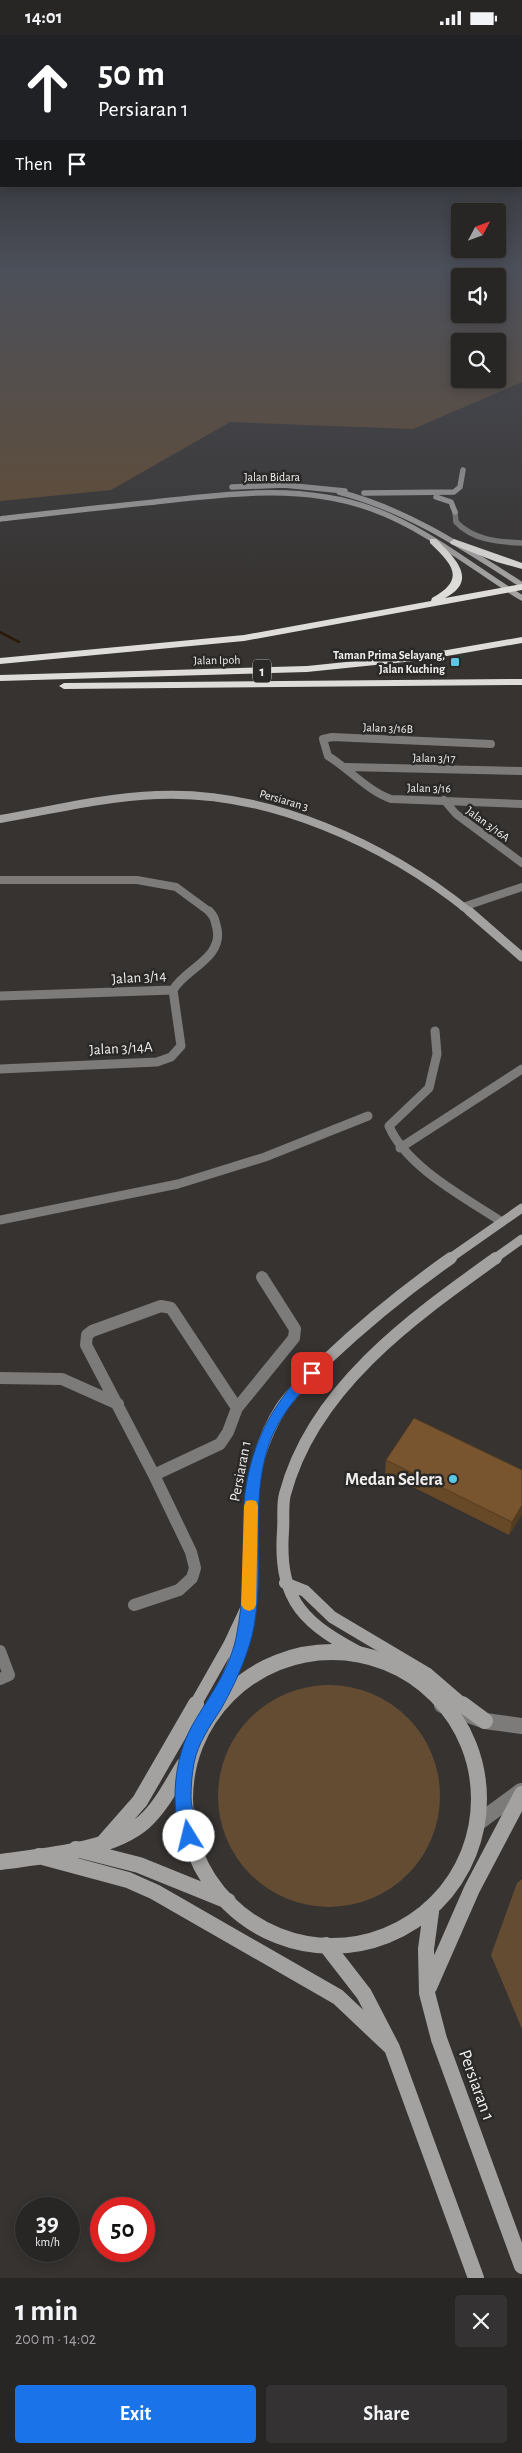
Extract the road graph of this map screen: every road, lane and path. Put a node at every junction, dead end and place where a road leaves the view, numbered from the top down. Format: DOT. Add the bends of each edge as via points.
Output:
graph roads {
  1 [pos="463,470"];
  2 [pos="219,489"];
  3 [pos="426,493"];
  4 [pos="455,512"];
  5 [pos="0,513"];
  6 [pos="0,519"];
  7 [pos="430,526"];
  8 [pos="433,541"];
  9 [pos="454,542"];
  10 [pos="522,542"];
  11 [pos="522,566"];
  12 [pos="522,586"];
  13 [pos="508,590"];
  14 [pos="522,598"];
  15 [pos="415,608"];
  16 [pos="522,632"];
  17 [pos="522,640"];
  18 [pos="0,661"];
  19 [pos="0,673"];
  20 [pos="0,678"];
  21 [pos="522,682"];
  22 [pos="0,687"];
  23 [pos="492,743"];
  24 [pos="346,767"];
  25 [pos="522,771"];
  26 [pos="444,800"];
  27 [pos="522,804"];
  28 [pos="0,819"];
  29 [pos="522,863"];
  30 [pos="0,880"];
  31 [pos="522,887"];
  32 [pos="463,907"];
  33 [pos="522,957"];
  34 [pos="173,990"];
  35 [pos="0,996"];
  36 [pos="435,1031"];
  37 [pos="0,1069"];
  38 [pos="522,1069"];
  39 [pos="368,1115"];
  40 [pos="400,1148"];
  41 [pos="522,1208"];
  42 [pos="0,1220"];
  43 [pos="502,1222"];
  44 [pos="522,1239"];
  45 [pos="262,1277"];
  46 [pos="0,1378"];
  47 [pos="118,1404"];
  48 [pos="236,1408"];
  49 [pos="154,1475"];
  50 [pos="285,1583"];
  51 [pos="249,1602"];
  52 [pos="134,1605"];
  53 [pos="0,1651"];
  54 [pos="380,1663"];
  55 [pos="0,1679"];
  56 [pos="215,1703"];
  57 [pos="442,1705"];
  58 [pos="485,1721"];
  59 [pos="522,1726"];
  60 [pos="186,1762"];
  61 [pos="522,1792"];
  62 [pos="480,1822"];
  63 [pos="104,1842"];
  64 [pos="73,1848"];
  65 [pos="40,1856"];
  66 [pos="0,1862"];
  67 [pos="230,1901"];
  68 [pos="430,1912"];
  69 [pos="326,1945"];
  70 [pos="427,1993"];
  71 [pos="392,2048"];
  72 [pos="522,2266"];
  73 [pos="476,2278"];
  1 -- 3 [label="main road" via="457,491"];
  2 -- 3 [label="main road" via="284,485 374,494"];
  2 -- 5 [label="main road, Jalan Bidara"];
  2 -- 7 [label="main road, Jalan Bidara" via="278,487 335,492 388,505"];
  3 -- 4 [label="main road" via="454,498 457,500"];
  4 -- 7 [label="main road" via="452,502 442,498 416,496 401,504"];
  4 -- 10 [label="street" via="456,522 483,538"];
  6 -- 8 [label="main road, Jalan Bidara" via="219,495 292,492 373,509"];
  7 -- 9 [label="main road, Jalan Bidara"];
  8 -- 13 [label="main road, Jalan Bidara"];
  8 -- 15 [label="highway" via="456,565 458,579 446,595"];
  9 -- 11 [label="highway"];
  9 -- 12 [label="main road, Jalan Bidara"];
  12 -- 13 [label="highway"];
  13 -- 14 [label="main road, Jalan Bidara"];
  13 -- 15 [label="highway"];
  15 -- 18 [label="highway" via="244,638"];
  16 -- 19 [label="highway, Jalan Ipoh / 1" via="435,647 313,660"];
  17 -- 20 [label="highway, Jalan Ipoh / 1" via="424,657 307,669"];
  21 -- 22 [label="highway"];
  23 -- 24 [label="street, Jalan 3/16B" via="323,739 328,756"];
  24 -- 25 [label="street, Jalan 3/17"];
  24 -- 26 [label="street, Jalan 3/16" via="391,799"];
  26 -- 27 [label="street, Jalan 3/16"];
  26 -- 29 [label="street, Jalan 3/16A" via="456,814"];
  28 -- 32 [label="main road, Persiaran 3" via="117,799 179,795 231,801 353,838 412,869"];
  30 -- 34 [label="street, Jalan 3/14" via="137,880 176,887 214,916 218,935 211,955"];
  31 -- 32 [label="street"];
  32 -- 33 [label="main road, Persiaran 3"];
  34 -- 35 [label="street, Jalan 3/14"];
  34 -- 37 [label="street, Jalan 3/14A" via="180,1046 167,1060"];
  36 -- 40 [label="street" via="437,1054 429,1089 389,1126 390,1135"];
  38 -- 40 [label="street"];
  39 -- 42 [label="street" via="265,1157 178,1184"];
  40 -- 43 [label="street" via="408,1157"];
  41 -- 43 [label="main road, Persiaran 1"];
  43 -- 51 [label="main road, Persiaran 1" via="360,1329 298,1387 278,1413 262,1443 251,1494"];
  44 -- 50 [label="main road" via="396,1334 340,1389 301,1452 283,1499 281,1533"];
  45 -- 48 [label="street" via="296,1329 294,1338"];
  46 -- 47 [label="street" via="62,1379"];
  47 -- 48 [label="street" via="86,1345 87,1335 165,1306 176,1312"];
  47 -- 49 [label="street"];
  48 -- 49 [label="street" via="220,1444"];
  49 -- 52 [label="street" via="195,1567 192,1578 179,1590"];
  50 -- 54 [label="main road" via="304,1617 324,1634"];
  50 -- 58 [label="main road" via="305,1591 332,1617 428,1674"];
  51 -- 56 [label="main road, Persiaran 1" via="245,1634 236,1663"];
  51 -- 63 [label="main road" via="229,1645 140,1801"];
  53 -- 55 [label="street" via="9,1675"];
  54 -- 56 [label="main road" via="345,1654 318,1654 274,1662 242,1679"];
  54 -- 57 [label="main road" via="424,1688"];
  56 -- 60 [label="main road" via="198,1731"];
  57 -- 58 [label="street"];
  57 -- 62 [label="main road" via="465,1740 478,1780"];
  58 -- 59 [label="street"];
  60 -- 63 [label="main road" via="161,1803 143,1823"];
  60 -- 67 [label="main road" via="183,1798 189,1836 205,1871"];
  61 -- 62 [label="street"];
  61 -- 70 [label="main road" via="444,1947"];
  62 -- 68 [label="main road" via="471,1855 455,1886"];
  63 -- 64 [label="main road"];
  64 -- 65 [label="main road"];
  64 -- 67 [label="main road" via="139,1865"];
  65 -- 66 [label="main road"];
  65 -- 71 [label="main road" via="128,1880 155,1892 338,1997"];
  67 -- 69 [label="main road" via="258,1923 291,1938"];
  68 -- 69 [label="main road" via="389,1936"];
  68 -- 70 [label="main road, Persiaran 1" via="426,1949"];
  69 -- 71 [label="main road" via="364,1994"];
  70 -- 72 [label="main road, Persiaran 1" via="439,2039"];
  71 -- 73 [label="main road"];
}
